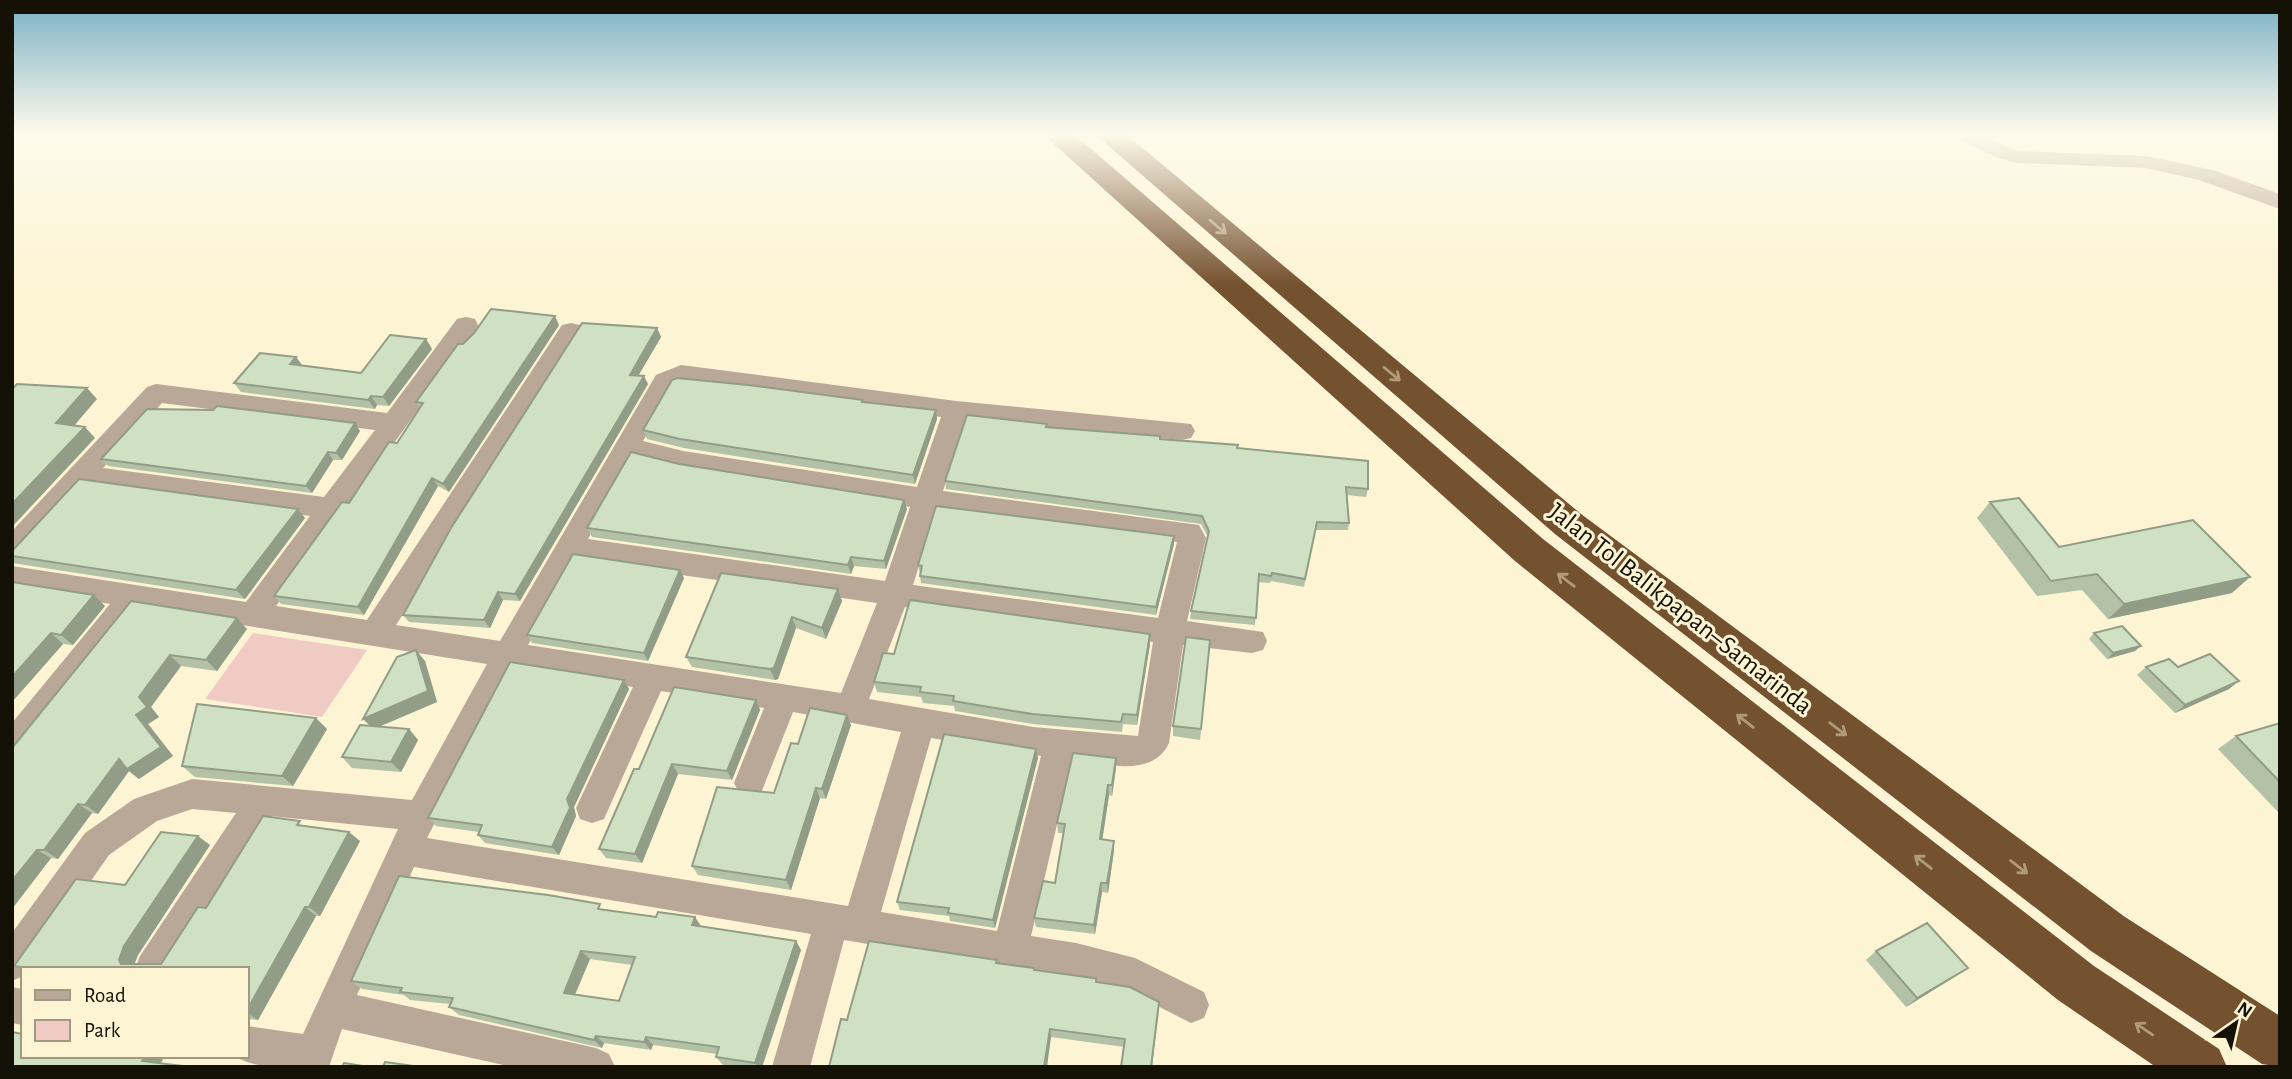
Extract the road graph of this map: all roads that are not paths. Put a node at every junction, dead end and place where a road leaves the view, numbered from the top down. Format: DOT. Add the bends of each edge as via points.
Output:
graph roads {
  1 [pos="1115,185"];
  2 [pos="1169,185"];
  3 [pos="2236,185"];
  4 [pos="2280,202"];
  5 [pos="466,325"];
  6 [pos="571,331"];
  7 [pos="956,410"];
  8 [pos="394,423"];
  9 [pos="1182,431"];
  10 [pos="627,447"];
  11 [pos="81,475"];
  12 [pos="925,499"];
  13 [pos="331,509"];
  14 [pos="570,548"];
  15 [pos="12,550"];
  16 [pos="12,577"];
  17 [pos="895,595"];
  18 [pos="134,596"];
  19 [pos="253,615"];
  20 [pos="1170,631"];
  21 [pos="374,635"];
  22 [pos="1252,642"];
  23 [pos="507,655"];
  24 [pos="652,678"];
  25 [pos="783,698"];
  26 [pos="850,708"];
  27 [pos="26,711"];
  28 [pos="920,723"];
  29 [pos="1060,744"];
  30 [pos="12,747"];
  31 [pos="750,783"];
  32 [pos="264,801"];
  33 [pos="592,808"];
  34 [pos="421,816"];
  35 [pos="404,850"];
  36 [pos="846,922"];
  37 [pos="1010,949"];
  38 [pos="12,963"];
  39 [pos="154,967"];
  40 [pos="1191,1005"];
  41 [pos="332,1008"];
  42 [pos="248,1044"];
  43 [pos="2280,1046"];
  44 [pos="312,1061"];
  45 [pos="596,1067"];
  46 [pos="790,1067"];
  47 [pos="2201,1067"];
  47 -- 1 [label="highway, Jalan Tol Balikpapan–Samarinda, one-way" via="2076,983 1529,550"];
  2 -- 43 [label="highway, Jalan Tol Balikpapan–Samarinda, one-way" via="1569,524 2108,934"];
  3 -- 4 [label="street"];
  5 -- 8 [label="street"];
  6 -- 21 [label="street"];
  7 -- 9 [label="street"];
  7 -- 10 [label="street" via="681,374 665,381"];
  7 -- 12 [label="street"];
  8 -- 11 [label="street" via="159,392"];
  8 -- 13 [label="street"];
  10 -- 12 [label="street" via="683,461"];
  10 -- 14 [label="street"];
  11 -- 13 [label="street"];
  11 -- 15 [label="street"];
  12 -- 17 [label="street"];
  12 -- 20 [label="street" via="1189,533 1192,538"];
  13 -- 19 [label="street"];
  14 -- 17 [label="street"];
  14 -- 23 [label="street"];
  16 -- 18 [label="street"];
  17 -- 20 [label="street"];
  17 -- 26 [label="street"];
  18 -- 19 [label="street"];
  18 -- 27 [label="street"];
  19 -- 21 [label="street"];
  20 -- 22 [label="street"];
  20 -- 29 [label="street" via="1153,743 1143,752"];
  21 -- 23 [label="street"];
  23 -- 24 [label="street"];
  23 -- 34 [label="street"];
  24 -- 25 [label="street"];
  24 -- 33 [label="street"];
  25 -- 26 [label="street"];
  25 -- 31 [label="street"];
  26 -- 28 [label="street"];
  27 -- 30 [label="street"];
  28 -- 29 [label="street"];
  28 -- 36 [label="street"];
  29 -- 37 [label="street"];
  32 -- 34 [label="street"];
  32 -- 38 [label="street" via="192,794 146,810 97,844"];
  32 -- 39 [label="street"];
  34 -- 35 [label="street"];
  35 -- 36 [label="street"];
  35 -- 41 [label="street"];
  36 -- 37 [label="street"];
  36 -- 46 [label="street"];
  37 -- 40 [label="street" via="1135,976"];
  41 -- 44 [label="street"];
  41 -- 45 [label="street"];
  42 -- 44 [label="street"];
}
